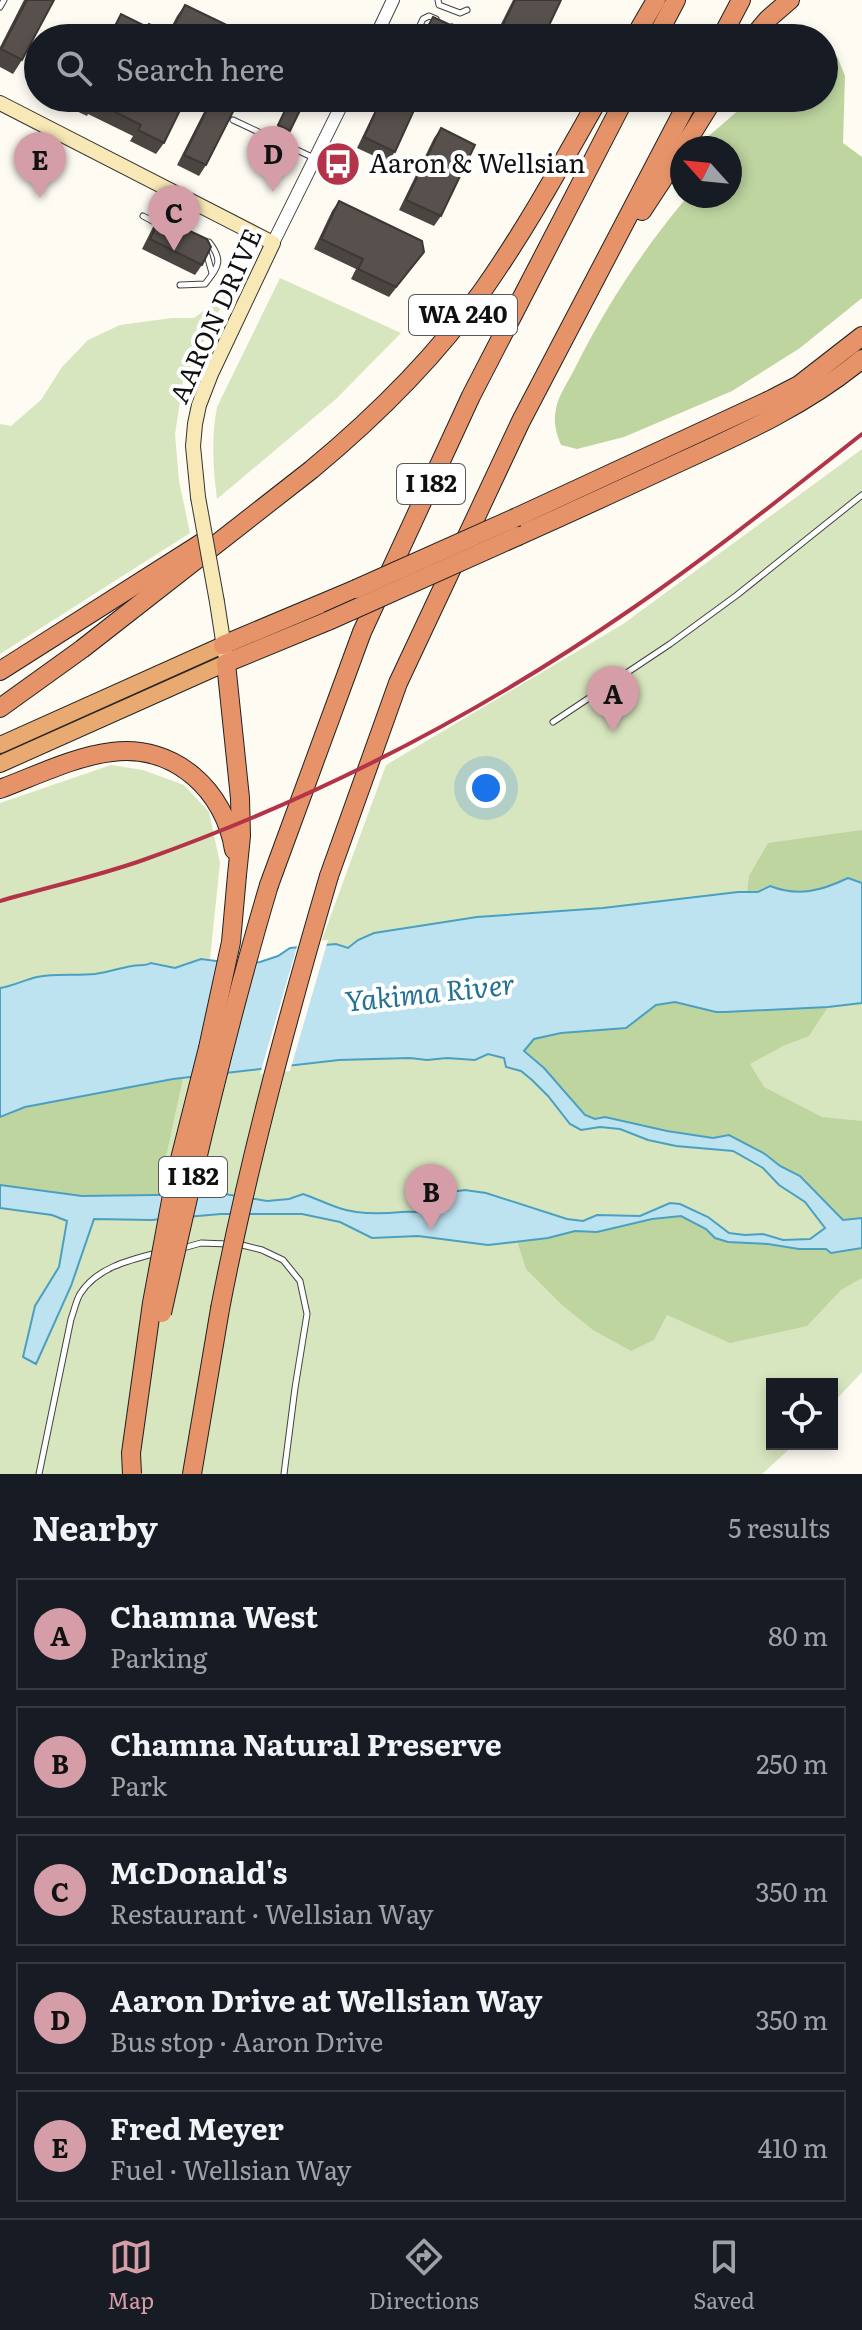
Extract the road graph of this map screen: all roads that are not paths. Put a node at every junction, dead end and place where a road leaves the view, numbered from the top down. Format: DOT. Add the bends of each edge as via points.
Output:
graph roads {
  1 [pos="4,0"];
  2 [pos="393,0"];
  3 [pos="438,0"];
  4 [pos="656,0"];
  5 [pos="676,0"];
  6 [pos="741,0"];
  7 [pos="790,0"];
  8 [pos="0,7"];
  9 [pos="467,10"];
  10 [pos="382,24"];
  11 [pos="421,24"];
  12 [pos="446,24"];
  13 [pos="642,24"];
  14 [pos="663,24"];
  15 [pos="728,24"];
  16 [pos="764,24"];
  17 [pos="0,103"];
  18 [pos="338,112"];
  19 [pos="591,112"];
  20 [pos="618,112"];
  21 [pos="683,112"];
  22 [pos="705,112"];
  23 [pos="233,120"];
  24 [pos="690,136"];
  25 [pos="315,159"];
  26 [pos="670,167"];
  27 [pos="143,216"];
  28 [pos="169,229"];
  29 [pos="195,242"];
  30 [pos="273,243"];
  31 [pos="594,283"];
  32 [pos="180,285"];
  33 [pos="862,336"];
  34 [pos="862,359"];
  35 [pos="280,494"];
  36 [pos="862,495"];
  37 [pos="324,613"];
  38 [pos="224,654"];
  39 [pos="0,671"];
  40 [pos="0,708"];
  41 [pos="553,722"];
  42 [pos="0,745"];
  43 [pos="0,764"];
  44 [pos="0,789"];
  45 [pos="237,875"];
  46 [pos="39,1474"];
  47 [pos="135,1474"];
  48 [pos="192,1474"];
  49 [pos="284,1474"];
  1 -- 8 [label="lane"];
  2 -- 10 [label="street"];
  3 -- 9 [label="lane" via="460,13"];
  4 -- 13 [label="highway"];
  5 -- 14 [label="highway"];
  6 -- 15 [label="highway"];
  7 -- 16 [label="highway"];
  11 -- 12 [label="lane" via="429,16"];
  17 -- 30 [label="main road"];
  18 -- 25 [label="street, AARON DRIVE"];
  19 -- 35 [label="highway, WA 240" via="482,291 437,349 373,416"];
  20 -- 47 [label="highway, I 182, bridge" via="471,396 362,632 269,885 196,1162 161,1318"];
  21 -- 31 [label="highway, I 182"];
  22 -- 24 [label="highway"];
  23 -- 25 [label="lane"];
  25 -- 30 [label="street, AARON DRIVE"];
  26 -- 31 [label="highway"];
  27 -- 28 [label="lane"];
  29 -- 32 [label="lane" via="209,242 217,252 218,267 205,284"];
  30 -- 38 [label="main road, AARON DRIVE, bridge" via="211,374 199,405 193,446"];
  31 -- 48 [label="highway, I 182, bridge" via="521,421 398,683 329,876 235,1233"];
  33 -- 37 [label="highway, bridge" via="799,385 772,399"];
  34 -- 37 [label="highway, bridge" via="774,418 518,536"];
  35 -- 39 [label="highway"];
  35 -- 40 [label="highway, WA 240"];
  36 -- 41 [label="lane" via="728,602"];
  37 -- 38 [label="highway"];
  38 -- 42 [label="highway"];
  38 -- 43 [label="highway"];
  38 -- 45 [label="highway" via="240,798"];
  44 -- 45 [label="highway" via="110,752 166,759 194,775 219,805 232,836"];
  45 -- 47 [label="highway, bridge" via="231,942 175,1179 152,1303 131,1453"];
  46 -- 49 [label="lane" via="78,1296 93,1278 127,1260 201,1243 262,1250 283,1260 300,1281 307,1314"];
}
